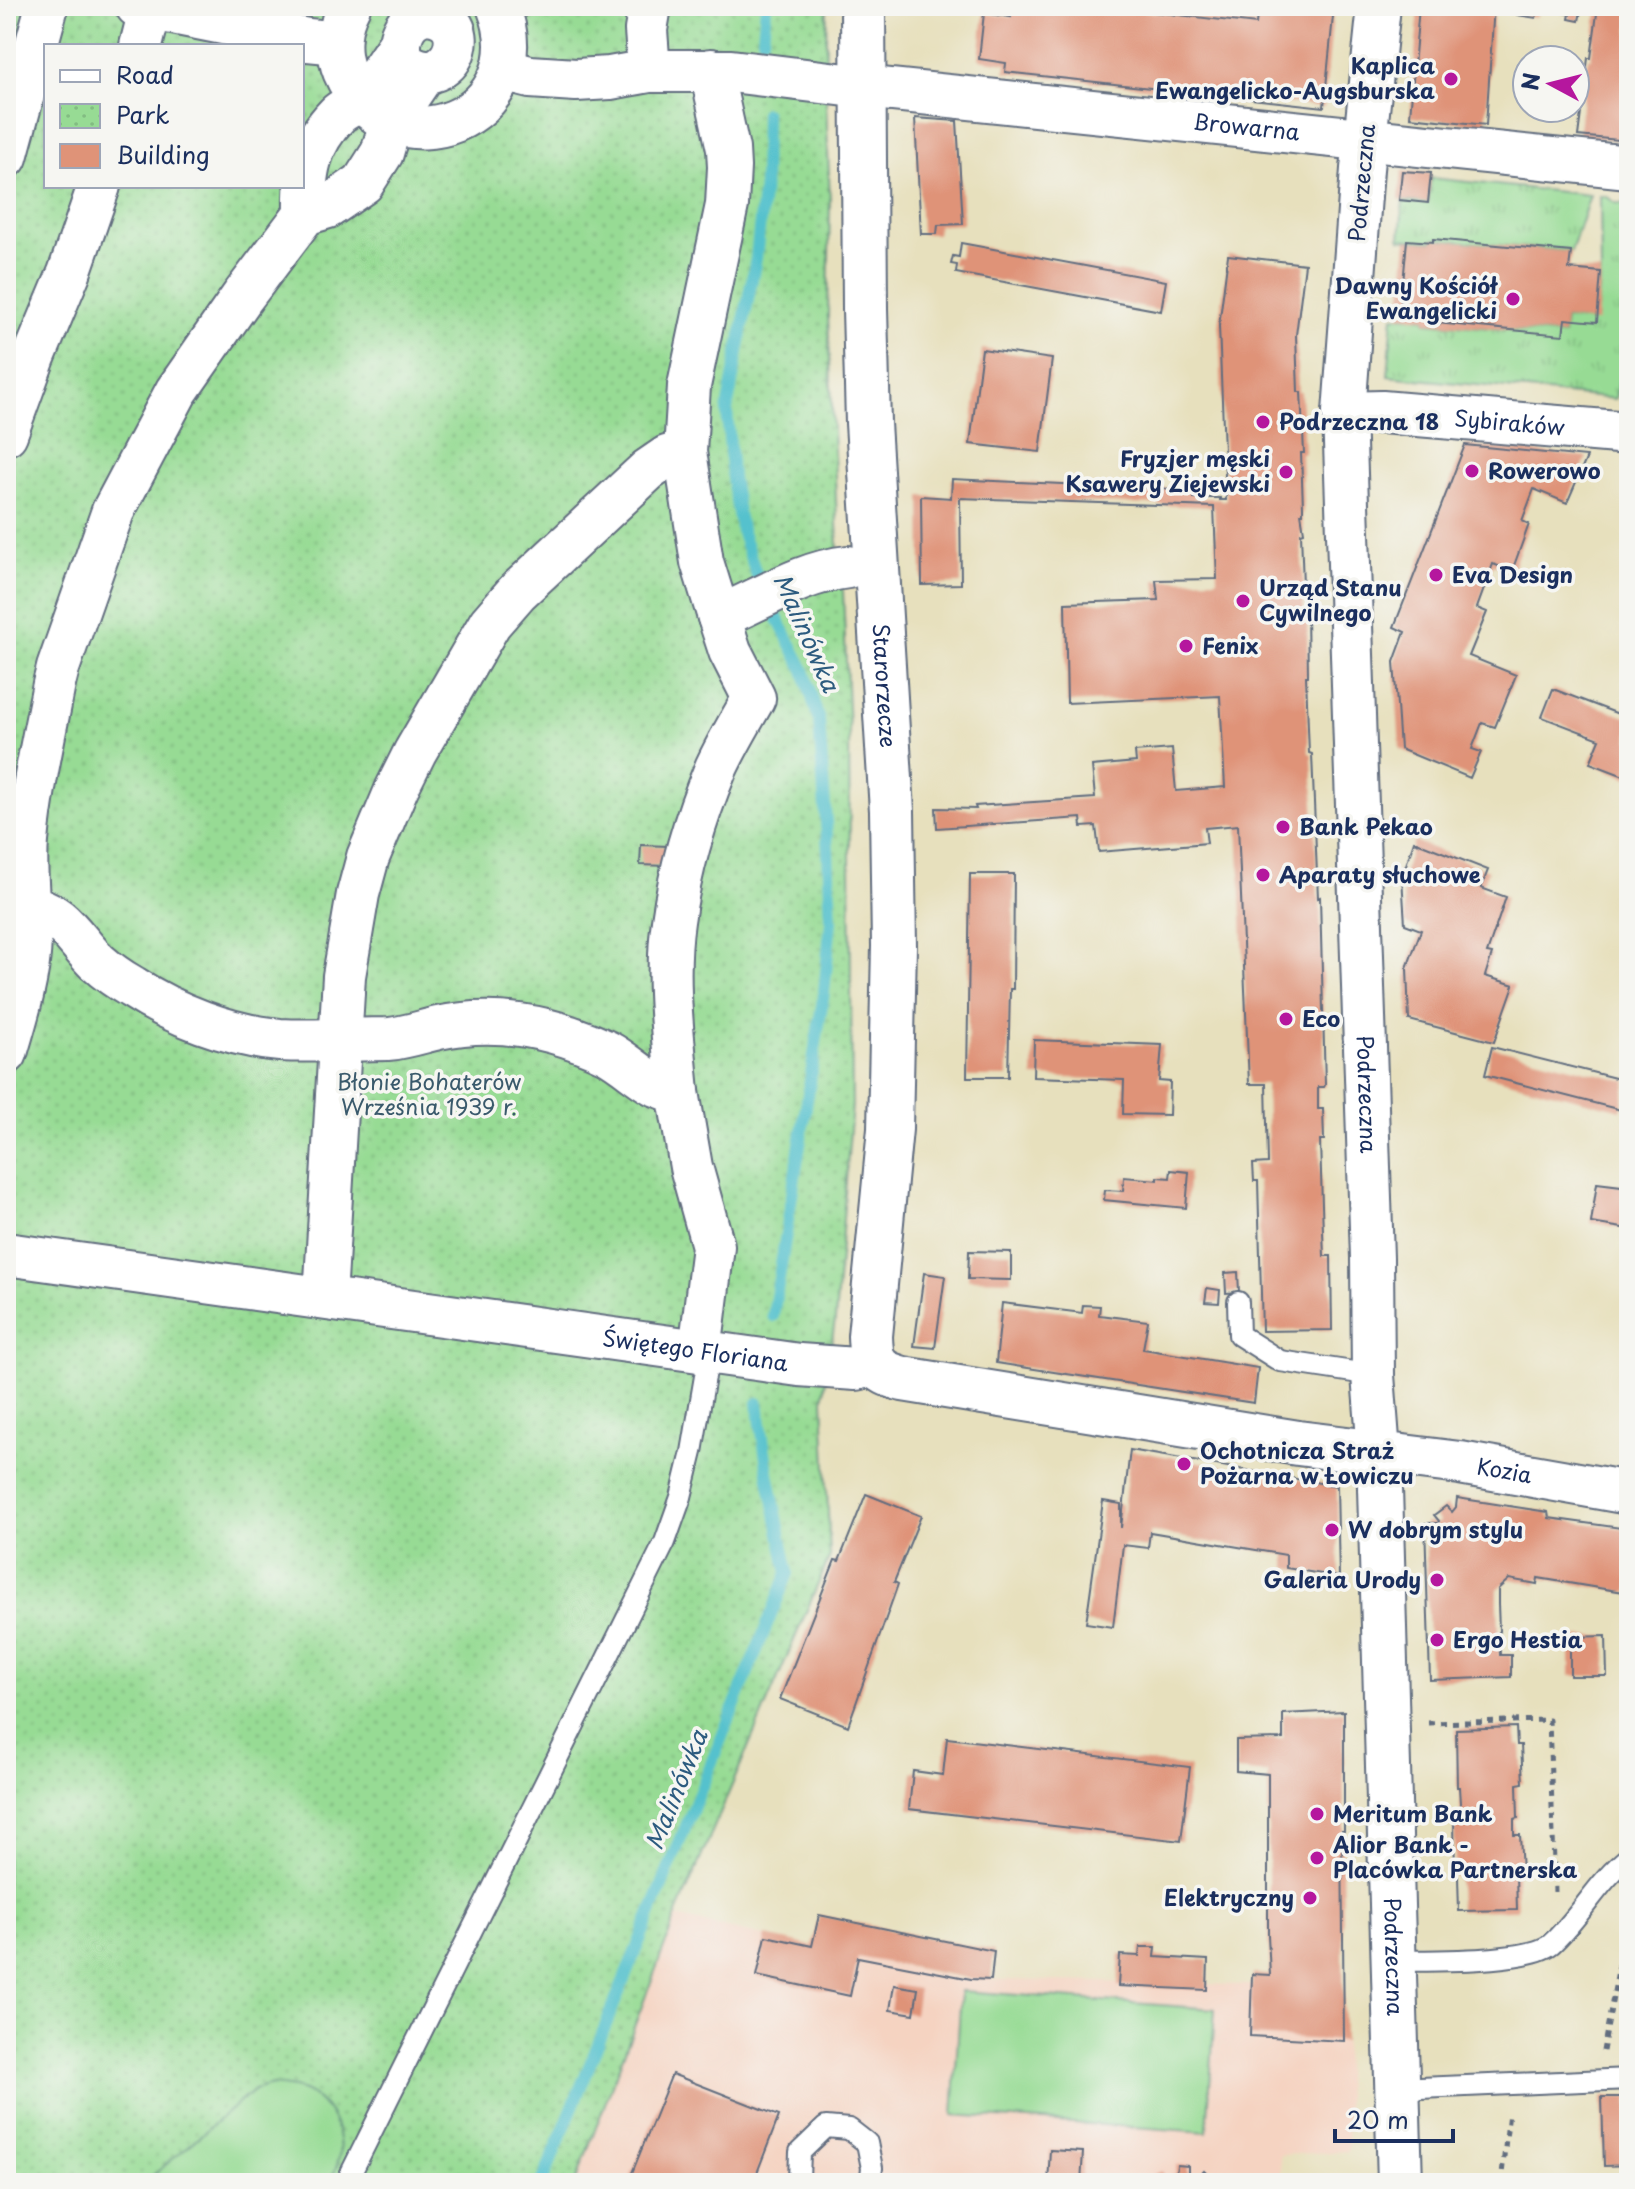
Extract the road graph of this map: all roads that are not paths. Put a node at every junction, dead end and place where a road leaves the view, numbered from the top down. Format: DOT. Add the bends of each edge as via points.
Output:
graph roads {
  1 [pos="47,6"];
  2 [pos="498,6"];
  3 [pos="650,6"];
  4 [pos="863,6"];
  5 [pos="1379,6"];
  6 [pos="445,12"];
  7 [pos="145,17"];
  8 [pos="344,25"];
  9 [pos="503,70"];
  10 [pos="711,70"];
  11 [pos="649,71"];
  12 [pos="863,87"];
  13 [pos="376,110"];
  14 [pos="1365,138"];
  15 [pos="6,157"];
  16 [pos="1629,167"];
  17 [pos="98,188"];
  18 [pos="305,214"];
  19 [pos="1344,413"];
  20 [pos="1629,433"];
  21 [pos="6,434"];
  22 [pos="685,452"];
  23 [pos="848,567"];
  24 [pos="750,603"];
  25 [pos="17,830"];
  26 [pos="28,907"];
  27 [pos="340,1039"];
  28 [pos="6,1053"];
  29 [pos="678,1092"];
  30 [pos="6,1254"];
  31 [pos="325,1298"];
  32 [pos="1238,1302"];
  33 [pos="717,1354"];
  34 [pos="875,1365"];
  35 [pos="1373,1375"];
  36 [pos="1379,1453"];
  37 [pos="1629,1493"];
  38 [pos="1628,1857"];
  39 [pos="1393,1961"];
  40 [pos="1629,2079"];
  41 [pos="1397,2089"];
  42 [pos="346,2183"];
  43 [pos="800,2183"];
  44 [pos="870,2183"];
  45 [pos="1400,2183"];
  1 -- 15 [label="street"];
  2 -- 9 [label="street" via="507,47"];
  3 -- 11 [label="street"];
  4 -- 12 [label="street, Starorzecze"];
  5 -- 14 [label="street, Podrzeczna"];
  6 -- 13 [label="street" via="454,29 451,60 436,70 412,58"];
  7 -- 8 [label="street" via="296,38"];
  8 -- 13 [label="street" via="341,64 351,86"];
  9 -- 11 [label="street, Browarna" via="576,80"];
  9 -- 13 [label="street" via="490,95 471,114 445,125 418,128"];
  10 -- 11 [label="street, Browarna"];
  10 -- 12 [label="street, Browarna"];
  10 -- 22 [label="street" via="728,149 729,180 689,386"];
  12 -- 14 [label="street, Browarna"];
  12 -- 34 [label="street, Starorzecze" via="868,423 892,811 894,946 890,1129 870,1336"];
  13 -- 18 [label="street" via="382,153 363,183 328,207"];
  13 -- 18 [label="street" via="339,112 322,132 309,157"];
  14 -- 16 [label="street, Browarna"];
  14 -- 19 [label="street, Podrzeczna"];
  17 -- 21 [label="street"];
  18 -- 25 [label="street" via="176,392 113,511 58,668 36,781"];
  19 -- 20 [label="street, Sybiraków"];
  19 -- 35 [label="street, Podrzeczna"];
  22 -- 24 [label="street" via="702,562"];
  22 -- 27 [label="street" via="648,470 517,592 490,623 455,680 409,764 368,857 344,976"];
  23 -- 24 [label="street" via="812,574"];
  24 -- 29 [label="street" via="730,651 754,698 717,768 694,832 673,920 672,1033"];
  25 -- 26 [label="street"];
  26 -- 27 [label="street" via="48,911 67,925 98,963 132,988 212,1026 280,1040"];
  26 -- 28 [label="street" via="26,974"];
  27 -- 29 [label="street" via="407,1037 475,1022 514,1023 585,1042 654,1084"];
  27 -- 31 [label="street"];
  29 -- 33 [label="street" via="713,1246"];
  30 -- 31 [label="street, Świętego Floriana"];
  31 -- 33 [label="street, Świętego Floriana"];
  32 -- 35 [label="lane" via="1239,1335 1280,1361"];
  33 -- 34 [label="street, Świętego Floriana" via="856,1369"];
  33 -- 42 [label="lane" via="665,1542"];
  34 -- 36 [label="street, Świętego Floriana" via="903,1379"];
  35 -- 36 [label="street, Podrzeczna"];
  36 -- 37 [label="street, Kozia"];
  36 -- 39 [label="street, Podrzeczna"];
  38 -- 39 [label="lane" via="1547,1947 1502,1958"];
  39 -- 41 [label="street, Podrzeczna"];
  40 -- 41 [label="lane"];
  41 -- 45 [label="street, Podrzeczna"];
  43 -- 44 [label="lane" via="800,2152 826,2127 849,2129 867,2143"];
}
